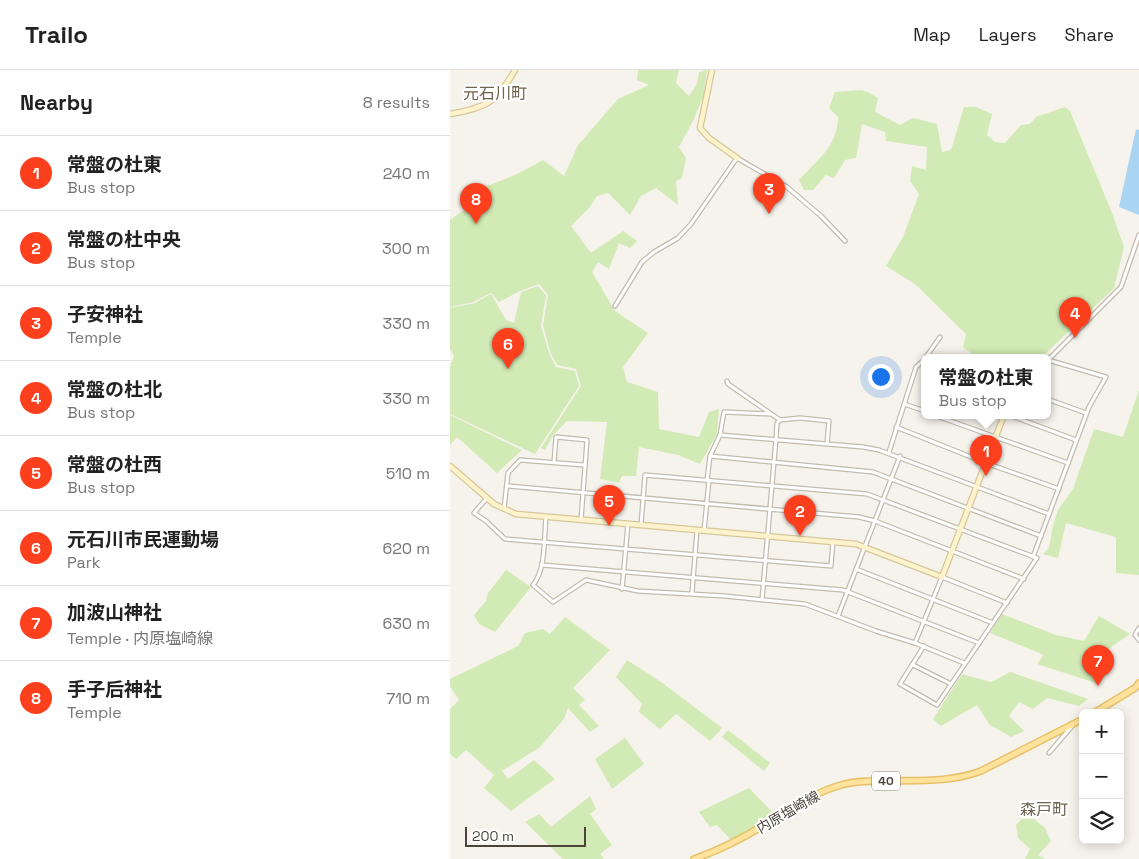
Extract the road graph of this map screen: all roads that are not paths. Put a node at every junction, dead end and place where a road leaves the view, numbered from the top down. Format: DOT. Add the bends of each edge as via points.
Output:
graph roads {
  1 [pos="515,70"];
  2 [pos="712,70"];
  3 [pos="450,114"];
  4 [pos="737,158"];
  5 [pos="1139,235"];
  6 [pos="845,240"];
  7 [pos="615,306"];
  8 [pos="940,337"];
  9 [pos="930,354"];
  10 [pos="1051,357"];
  11 [pos="1051,361"];
  12 [pos="921,363"];
  13 [pos="727,381"];
  14 [pos="1051,400"];
  15 [pos="904,404"];
  16 [pos="921,410"];
  17 [pos="1086,413"];
  18 [pos="771,414"];
  19 [pos="946,419"];
  20 [pos="1002,419"];
  21 [pos="1020,419"];
  22 [pos="780,420"];
  23 [pos="896,427"];
  24 [pos="720,435"];
  25 [pos="996,436"];
  26 [pos="776,439"];
  27 [pos="1076,440"];
  28 [pos="827,444"];
  29 [pos="889,452"];
  30 [pos="710,456"];
  31 [pos="900,456"];
  32 [pos="554,462"];
  33 [pos="774,462"];
  34 [pos="986,462"];
  35 [pos="1068,463"];
  36 [pos="584,465"];
  37 [pos="450,466"];
  38 [pos="892,478"];
  39 [pos="708,480"];
  40 [pos="772,485"];
  41 [pos="507,486"];
  42 [pos="977,486"];
  43 [pos="1059,489"];
  44 [pos="583,493"];
  45 [pos="486,498"];
  46 [pos="643,498"];
  47 [pos="883,499"];
  48 [pos="706,504"];
  49 [pos="969,508"];
  50 [pos="770,509"];
  51 [pos="503,510"];
  52 [pos="1049,514"];
  53 [pos="546,518"];
  54 [pos="581,520"];
  55 [pos="875,521"];
  56 [pos="628,524"];
  57 [pos="641,525"];
  58 [pos="961,529"];
  59 [pos="697,530"];
  60 [pos="704,531"];
  61 [pos="768,536"];
  62 [pos="1041,536"];
  63 [pos="543,542"];
  64 [pos="832,542"];
  65 [pos="865,547"];
  66 [pos="626,549"];
  67 [pos="952,552"];
  68 [pos="695,555"];
  69 [pos="1032,557"];
  70 [pos="766,561"];
  71 [pos="542,565"];
  72 [pos="856,569"];
  73 [pos="623,572"];
  74 [pos="942,577"];
  75 [pos="694,578"];
  76 [pos="1024,579"];
  77 [pos="764,584"];
  78 [pos="622,589"];
  79 [pos="847,592"];
  80 [pos="692,593"];
  81 [pos="762,600"];
  82 [pos="933,600"];
  83 [pos="1008,603"];
  84 [pos="838,616"];
  85 [pos="925,621"];
  86 [pos="993,623"];
  87 [pos="1139,628"];
  88 [pos="1139,640"];
  89 [pos="915,643"];
  90 [pos="979,643"];
  91 [pos="924,646"];
  92 [pos="964,663"];
  93 [pos="912,665"];
  94 [pos="951,684"];
  95 [pos="1138,687"];
  96 [pos="1101,709"];
  97 [pos="1079,721"];
  98 [pos="1073,725"];
  99 [pos="1049,753"];
  100 [pos="697,859"];
  1 -- 3 [label="street" via="506,86 489,102 479,108"];
  2 -- 4 [label="street" via="700,128"];
  4 -- 6 [label="street" via="787,187"];
  4 -- 7 [label="street" via="691,224 678,238 642,262"];
  5 -- 10 [label="street" via="1121,287"];
  8 -- 9 [label="street"];
  11 -- 17 [label="street" via="1106,378"];
  12 -- 15 [label="street" via="916,367"];
  13 -- 18 [label="street"];
  14 -- 17 [label="street"];
  15 -- 16 [label="street"];
  15 -- 23 [label="street"];
  17 -- 27 [label="street"];
  18 -- 22 [label="street"];
  18 -- 24 [label="street" via="724,412"];
  19 -- 25 [label="street"];
  20 -- 25 [label="street"];
  21 -- 27 [label="street"];
  22 -- 26 [label="street"];
  22 -- 28 [label="street" via="829,421"];
  23 -- 29 [label="street"];
  23 -- 34 [label="street"];
  24 -- 26 [label="street"];
  24 -- 30 [label="street"];
  25 -- 34 [label="street"];
  25 -- 35 [label="street"];
  26 -- 28 [label="street"];
  26 -- 33 [label="street"];
  27 -- 35 [label="street"];
  28 -- 29 [label="street"];
  29 -- 31 [label="street"];
  30 -- 33 [label="street"];
  30 -- 39 [label="street"];
  31 -- 38 [label="street"];
  31 -- 42 [label="street"];
  32 -- 36 [label="street"];
  32 -- 36 [label="street" via="556,437 571,438 587,440"];
  32 -- 41 [label="street" via="520,460 508,473"];
  33 -- 38 [label="street" via="856,469"];
  33 -- 40 [label="street"];
  34 -- 42 [label="street"];
  34 -- 43 [label="street"];
  35 -- 43 [label="street"];
  36 -- 44 [label="street"];
  37 -- 45 [label="street"];
  38 -- 47 [label="street"];
  38 -- 49 [label="street"];
  39 -- 40 [label="street"];
  39 -- 46 [label="street" via="645,475"];
  39 -- 48 [label="street"];
  40 -- 47 [label="street" via="853,492"];
  40 -- 50 [label="street"];
  41 -- 44 [label="street"];
  41 -- 51 [label="street"];
  42 -- 49 [label="street"];
  42 -- 52 [label="street"];
  43 -- 52 [label="street"];
  44 -- 46 [label="street"];
  44 -- 54 [label="street"];
  45 -- 51 [label="street"];
  45 -- 63 [label="street" via="474,513 505,539"];
  46 -- 48 [label="street"];
  46 -- 57 [label="street"];
  47 -- 55 [label="street"];
  47 -- 58 [label="street"];
  48 -- 50 [label="street"];
  48 -- 60 [label="street"];
  49 -- 58 [label="street"];
  49 -- 62 [label="street"];
  50 -- 55 [label="street"];
  50 -- 61 [label="street"];
  51 -- 53 [label="street"];
  52 -- 62 [label="street"];
  53 -- 54 [label="street"];
  53 -- 63 [label="street"];
  54 -- 56 [label="street"];
  55 -- 65 [label="street"];
  55 -- 67 [label="street"];
  56 -- 57 [label="street"];
  56 -- 66 [label="street"];
  57 -- 59 [label="street"];
  58 -- 67 [label="street"];
  58 -- 69 [label="street"];
  59 -- 60 [label="street"];
  59 -- 68 [label="street"];
  60 -- 61 [label="street"];
  61 -- 64 [label="street"];
  61 -- 70 [label="street"];
  62 -- 69 [label="street"];
  63 -- 66 [label="street"];
  63 -- 71 [label="street"];
  64 -- 65 [label="street"];
  64 -- 70 [label="street" via="831,566"];
  65 -- 72 [label="street"];
  65 -- 74 [label="street"];
  66 -- 68 [label="street"];
  66 -- 73 [label="street"];
  67 -- 74 [label="street"];
  67 -- 76 [label="street"];
  68 -- 70 [label="street"];
  68 -- 75 [label="street"];
  69 -- 76 [label="street" via="1037,558"];
  70 -- 77 [label="street"];
  71 -- 73 [label="street"];
  71 -- 78 [label="street" via="533,584 553,602 586,580"];
  72 -- 79 [label="street"];
  72 -- 82 [label="street"];
  73 -- 75 [label="street"];
  73 -- 78 [label="street"];
  74 -- 82 [label="street"];
  74 -- 83 [label="street"];
  75 -- 77 [label="street"];
  75 -- 80 [label="street"];
  76 -- 83 [label="street"];
  77 -- 79 [label="street"];
  77 -- 81 [label="street"];
  78 -- 80 [label="street"];
  79 -- 84 [label="street"];
  79 -- 85 [label="street"];
  80 -- 81 [label="street"];
  81 -- 84 [label="street" via="805,604"];
  82 -- 85 [label="street"];
  82 -- 86 [label="street"];
  83 -- 86 [label="street"];
  84 -- 89 [label="street"];
  85 -- 89 [label="street"];
  85 -- 90 [label="street"];
  86 -- 90 [label="street"];
  87 -- 88 [label="street" via="1135,635"];
  89 -- 91 [label="street"];
  90 -- 92 [label="street"];
  91 -- 92 [label="street"];
  91 -- 93 [label="street"];
  92 -- 94 [label="street"];
  93 -- 94 [label="street"];
  93 -- 94 [label="street" via="900,684 937,705"];
  95 -- 96 [label="main road"];
  97 -- 98 [label="main road, 内原塩崎線 / 40"];
  98 -- 99 [label="street"];
  98 -- 100 [label="main road, 内原塩崎線 / 40" via="964,777 865,781 830,788"];
}
